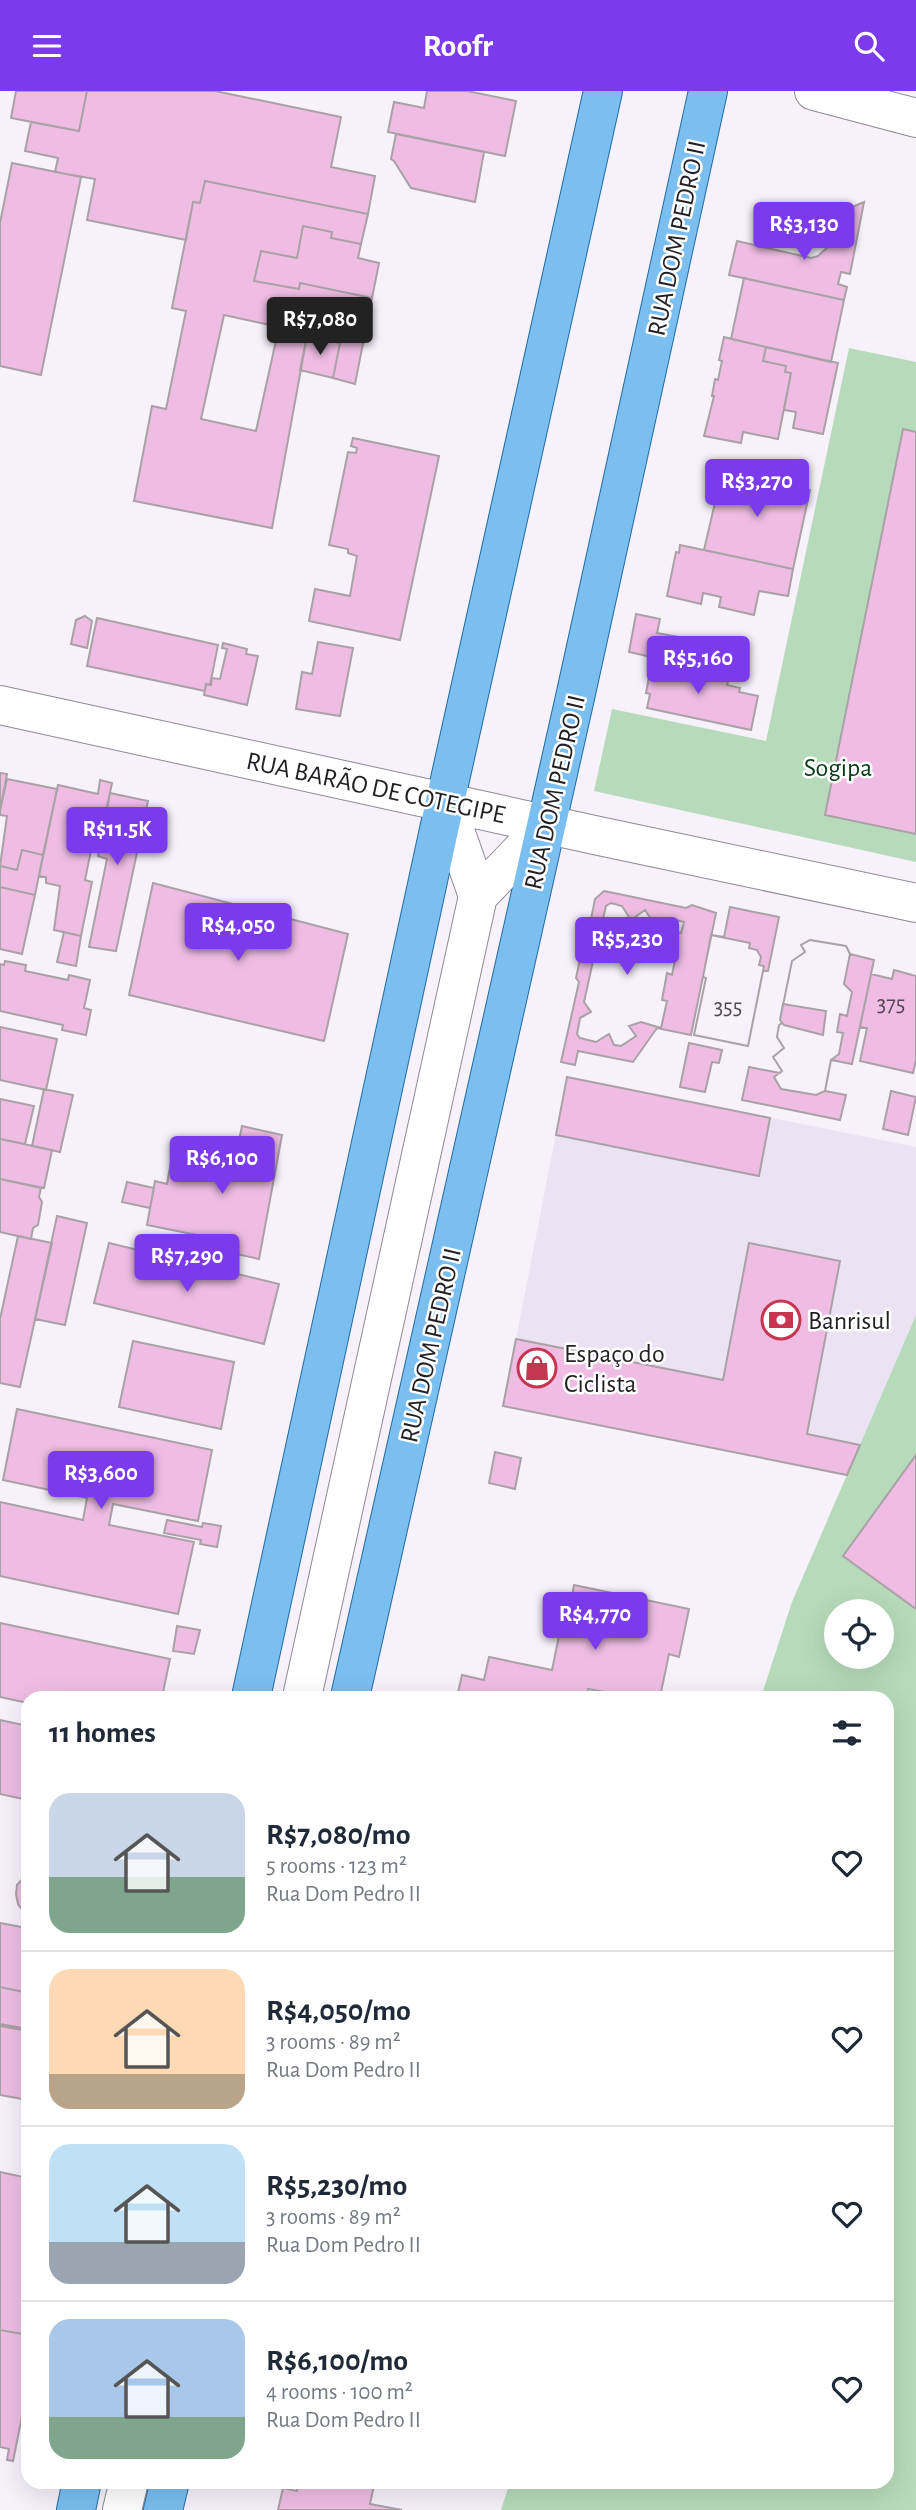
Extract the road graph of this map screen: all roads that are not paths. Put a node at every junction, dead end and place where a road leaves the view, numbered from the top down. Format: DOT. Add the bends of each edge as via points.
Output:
graph roads {
  1 [pos="584,91"];
  2 [pos="708,91"];
  3 [pos="814,91"];
  4 [pos="599,109"];
  5 [pos="916,118"];
  6 [pos="0,705"];
  7 [pos="445,802"];
  8 [pos="547,825"];
  9 [pos="478,897"];
  10 [pos="916,903"];
  11 [pos="252,1691"];
  12 [pos="303,1691"];
  13 [pos="351,1691"];
  14 [pos="80,2489"];
  15 [pos="127,2489"];
  16 [pos="168,2489"];
  17 [pos="76,2510"];
  18 [pos="122,2510"];
  19 [pos="163,2510"];
  1 -- 4 [label="main road"];
  2 -- 8 [label="main road, RUA DOM PEDRO II"];
  3 -- 5 [label="street"];
  4 -- 7 [label="main road"];
  6 -- 7 [label="street, RUA BARÃO DE COTEGIPE"];
  7 -- 8 [label="street, RUA BARÃO DE COTEGIPE"];
  7 -- 9 [label="street"];
  7 -- 11 [label="main road"];
  8 -- 9 [label="street"];
  8 -- 10 [label="street, RUA BARÃO DE COTEGIPE"];
  8 -- 13 [label="main road, RUA DOM PEDRO II"];
  9 -- 12 [label="street"];
  14 -- 17 [label="main road"];
  15 -- 18 [label="street"];
  16 -- 19 [label="main road"];
}
